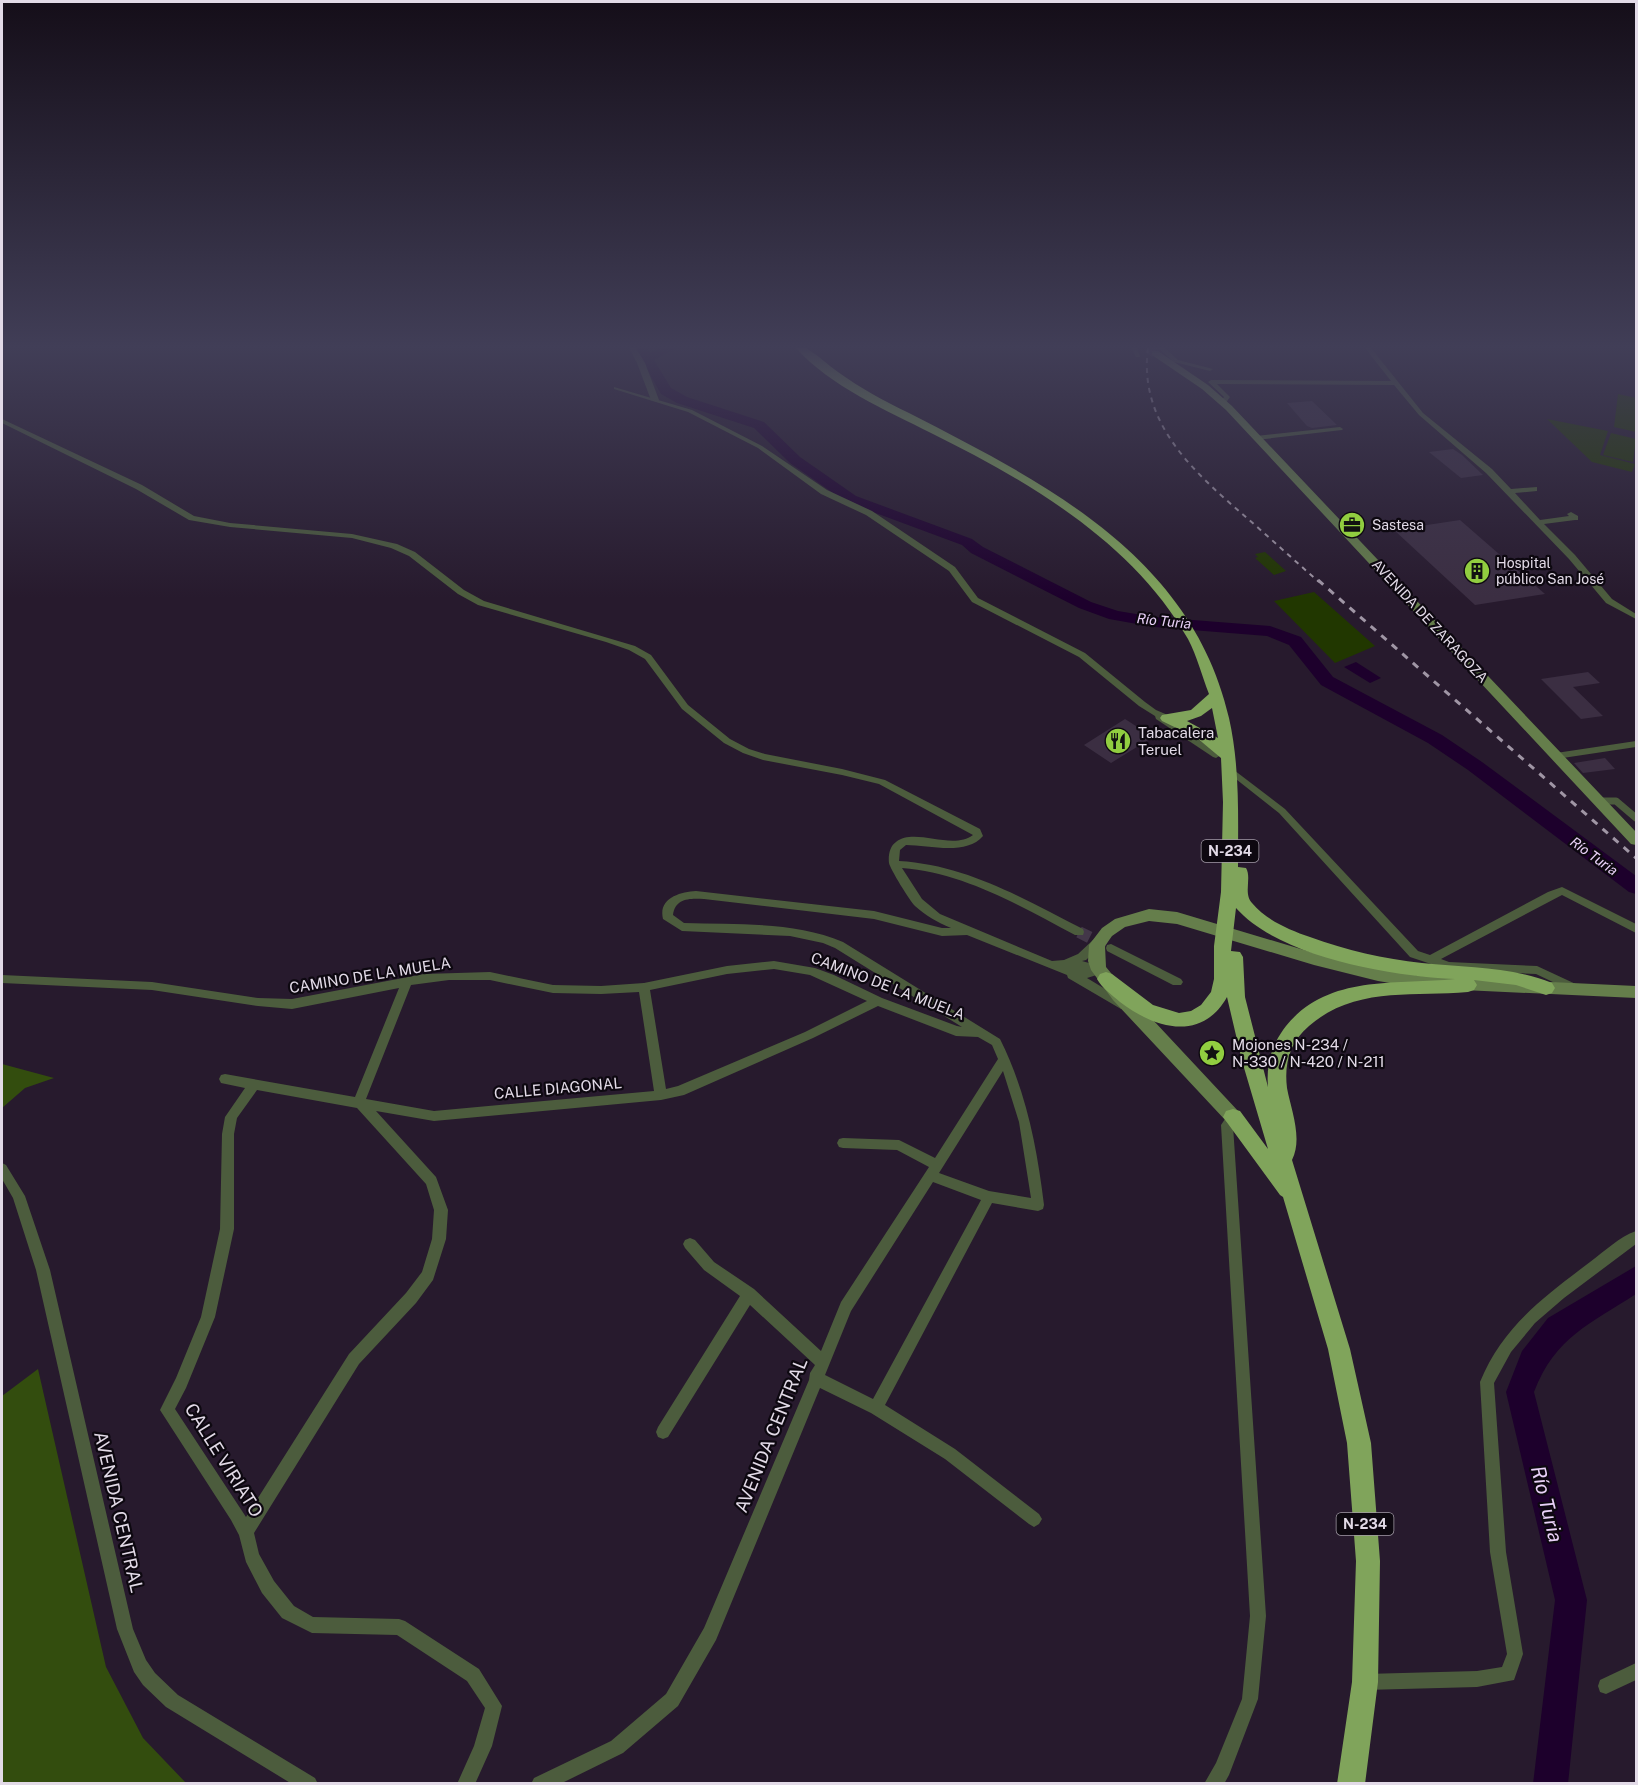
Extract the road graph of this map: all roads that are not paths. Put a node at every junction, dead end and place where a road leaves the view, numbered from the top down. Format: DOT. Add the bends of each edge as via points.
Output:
graph roads {
  1 [pos="24,431"];
  2 [pos="729,431"];
  3 [pos="937,431"];
  4 [pos="1250,431"];
  5 [pos="1319,431"];
  6 [pos="1442,431"];
  7 [pos="1256,438"];
  8 [pos="1534,489"];
  9 [pos="1508,492"];
  10 [pos="1571,514"];
  11 [pos="1538,522"];
  12 [pos="1636,617"];
  13 [pos="1216,694"];
  14 [pos="1160,715"];
  15 [pos="1636,744"];
  16 [pos="1216,755"];
  17 [pos="1556,756"];
  18 [pos="1234,767"];
  19 [pos="1231,796"];
  20 [pos="1599,801"];
  21 [pos="1636,818"];
  22 [pos="1636,840"];
  23 [pos="894,864"];
  24 [pos="1228,905"];
  25 [pos="1636,929"];
  26 [pos="966,931"];
  27 [pos="1079,932"];
  28 [pos="1106,943"];
  29 [pos="1430,960"];
  30 [pos="1058,966"];
  31 [pos="1102,975"];
  32 [pos="2,978"];
  33 [pos="407,981"];
  34 [pos="1177,982"];
  35 [pos="1468,985"];
  36 [pos="644,987"];
  37 [pos="1546,988"];
  38 [pos="1580,989"];
  39 [pos="1636,992"];
  40 [pos="878,1001"];
  41 [pos="1140,1018"];
  42 [pos="980,1032"];
  43 [pos="1005,1059"];
  44 [pos="225,1079"];
  45 [pos="254,1084"];
  46 [pos="661,1095"];
  47 [pos="359,1101"];
  48 [pos="1233,1117"];
  49 [pos="843,1143"];
  50 [pos="1283,1164"];
  51 [pos="2,1169"];
  52 [pos="933,1170"];
  53 [pos="989,1197"];
  54 [pos="1295,1200"];
  55 [pos="1636,1237"];
  56 [pos="690,1244"];
  57 [pos="749,1294"];
  58 [pos="822,1362"];
  59 [pos="815,1378"];
  60 [pos="876,1408"];
  61 [pos="663,1432"];
  62 [pos="1034,1520"];
  63 [pos="246,1532"];
  64 [pos="1636,1671"];
  65 [pos="1365,1682"];
  66 [pos="1606,1686"];
  67 [pos="309,1784"];
  68 [pos="466,1784"];
  69 [pos="540,1784"];
  70 [pos="1213,1784"];
  71 [pos="1351,1784"];
  1 -- 23 [label="street" via="140,487 192,518 352,536 394,546 412,554 461,592 482,603 609,640 640,653 659,670 685,707 727,741 746,751 882,782 976,831 978,836 964,844 905,841 894,850"];
  2 -- 14 [label="street" via="824,492 869,513 952,569 975,600 1082,655"];
  3 -- 13 [label="highway, N-234" via="1066,504 1135,561 1178,613 1195,641"];
  4 -- 7 [label="main road, AVENIDA DE ZARAGOZA"];
  5 -- 7 [label="street"];
  6 -- 9 [label="street"];
  7 -- 17 [label="main road, AVENIDA DE ZARAGOZA"];
  8 -- 9 [label="street"];
  9 -- 11 [label="street"];
  10 -- 11 [label="street" via="1575,518"];
  11 -- 12 [label="street" via="1609,601"];
  13 -- 14 [label="highway" via="1197,713 1178,718"];
  13 -- 18 [label="highway, N-234"];
  14 -- 16 [label="street"];
  14 -- 18 [label="highway" via="1214,743"];
  15 -- 17 [label="street"];
  17 -- 20 [label="main road, AVENIDA DE ZARAGOZA"];
  18 -- 19 [label="highway, N-234"];
  18 -- 29 [label="street" via="1282,811 1400,941 1414,954"];
  19 -- 24 [label="highway, N-234"];
  19 -- 37 [label="highway" via="1239,845 1241,902 1252,915 1283,934 1372,962 1522,978"];
  20 -- 21 [label="street" via="1622,802"];
  20 -- 22 [label="main road, AVENIDA DE ZARAGOZA"];
  23 -- 26 [label="street" via="918,902"];
  23 -- 27 [label="street" via="913,864 956,874"];
  24 -- 31 [label="highway" via="1222,951 1223,984 1204,1012 1186,1019 1155,1015 1128,1000"];
  24 -- 50 [label="highway, N-234" via="1236,997"];
  25 -- 29 [label="street" via="1562,891"];
  26 -- 30 [label="street"];
  26 -- 42 [label="street" via="942,932 874,915 695,894 672,900 667,911 670,920 682,927 790,932 825,939 855,953"];
  28 -- 30 [label="street"];
  28 -- 31 [label="main road" via="1096,953"];
  28 -- 34 [label="street"];
  28 -- 35 [label="main road" via="1120,923 1137,916 1162,915 1378,975"];
  29 -- 38 [label="street" via="1449,966 1537,970"];
  30 -- 31 [label="street" via="1084,975"];
  30 -- 41 [label="street"];
  31 -- 41 [label="main road"];
  32 -- 33 [label="street, CAMINO DE LA MUELA" via="152,986 292,1004"];
  33 -- 36 [label="street, CAMINO DE LA MUELA" via="476,975 553,989"];
  33 -- 47 [label="street"];
  35 -- 37 [label="main road"];
  35 -- 50 [label="highway" via="1359,991 1332,1000 1302,1020 1284,1044 1277,1065 1287,1144"];
  36 -- 40 [label="street, CAMINO DE LA MUELA" via="774,965 811,971"];
  36 -- 46 [label="street"];
  37 -- 38 [label="main road"];
  38 -- 39 [label="main road"];
  40 -- 42 [label="street, CAMINO DE LA MUELA" via="956,1031"];
  40 -- 46 [label="street, CALLE DIAGONAL" via="680,1091"];
  41 -- 48 [label="main road"];
  42 -- 43 [label="street" via="996,1042"];
  43 -- 52 [label="street, AVENIDA CENTRAL"];
  43 -- 53 [label="street" via="1022,1107 1038,1205"];
  44 -- 45 [label="street, CALLE DIAGONAL"];
  45 -- 47 [label="street, CALLE DIAGONAL"];
  45 -- 63 [label="street, CALLE VIRIATO" via="231,1117 227,1229 208,1317 167,1410"];
  46 -- 47 [label="street, CALLE DIAGONAL" via="434,1116"];
  47 -- 63 [label="street" via="431,1181 441,1210 439,1239 428,1275 354,1359"];
  48 -- 54 [label="highway"];
  48 -- 70 [label="street" via="1227,1125 1258,1616 1250,1699 1223,1769"];
  49 -- 52 [label="street" via="899,1145"];
  50 -- 54 [label="highway, N-234"];
  51 -- 67 [label="street, AVENIDA CENTRAL" via="19,1196 43,1270 132,1651 149,1679 172,1701"];
  52 -- 53 [label="street"];
  52 -- 58 [label="street, AVENIDA CENTRAL" via="846,1307"];
  53 -- 60 [label="street"];
  54 -- 65 [label="highway, N-234" via="1339,1349 1359,1443 1368,1561"];
  55 -- 65 [label="street" via="1549,1300 1520,1327 1497,1358 1487,1382 1498,1552 1515,1654 1508,1674 1477,1679"];
  56 -- 57 [label="street" via="709,1266"];
  57 -- 58 [label="street"];
  57 -- 61 [label="street"];
  58 -- 59 [label="street, AVENIDA CENTRAL"];
  59 -- 60 [label="street"];
  59 -- 69 [label="street, AVENIDA CENTRAL" via="710,1634 672,1700 617,1747"];
  60 -- 62 [label="street" via="950,1454"];
  63 -- 68 [label="street, CALLE VIRIATO" via="252,1556 268,1587 288,1612 312,1625 399,1627 473,1675 494,1706 482,1752"];
  64 -- 66 [label="street"];
  65 -- 71 [label="highway, N-234"];
}
